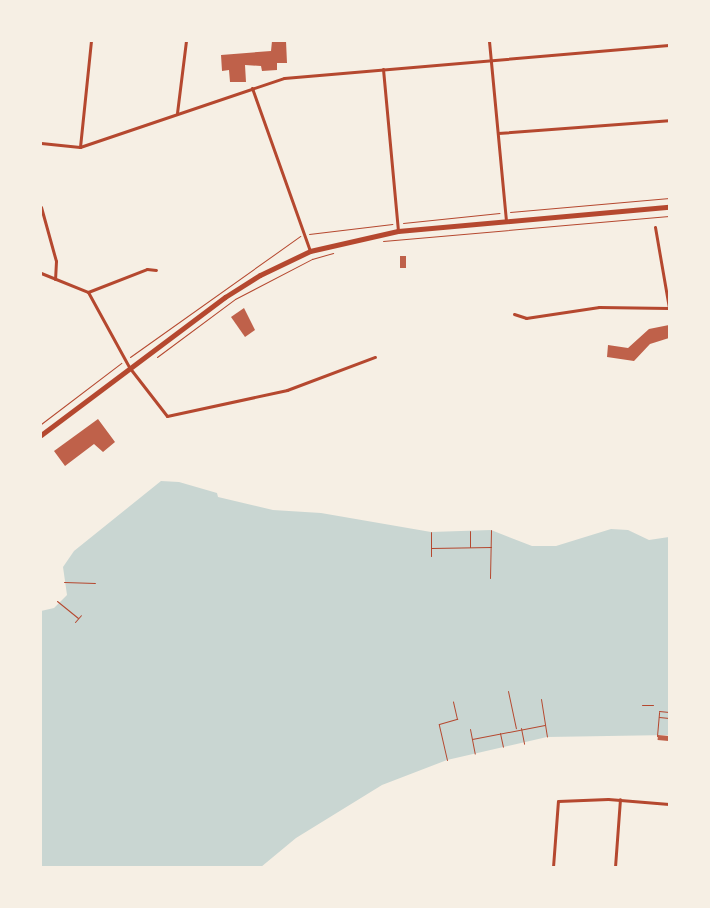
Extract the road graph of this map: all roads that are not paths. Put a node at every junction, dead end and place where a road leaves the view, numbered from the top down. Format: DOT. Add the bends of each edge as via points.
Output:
graph roads {
  1 [pos="91,41"];
  2 [pos="186,41"];
  3 [pos="489,41"];
  4 [pos="669,46"];
  5 [pos="490,60"];
  6 [pos="383,69"];
  7 [pos="252,88"];
  8 [pos="177,113"];
  9 [pos="669,120"];
  10 [pos="498,134"];
  11 [pos="41,143"];
  12 [pos="80,147"];
  13 [pos="669,207"];
  14 [pos="41,208"];
  15 [pos="506,221"];
  16 [pos="656,227"];
  17 [pos="398,231"];
  18 [pos="310,252"];
  19 [pos="156,270"];
  20 [pos="41,273"];
  21 [pos="55,278"];
  22 [pos="88,292"];
  23 [pos="669,308"];
  24 [pos="514,314"];
  25 [pos="375,357"];
  26 [pos="129,368"];
  27 [pos="41,433"];
  28 [pos="620,800"];
  29 [pos="669,804"];
  30 [pos="553,867"];
  31 [pos="615,867"];
  1 -- 12 [label="street"];
  2 -- 8 [label="street"];
  3 -- 5 [label="street"];
  4 -- 5 [label="street"];
  5 -- 6 [label="street"];
  5 -- 10 [label="street"];
  6 -- 7 [label="street" via="284,78"];
  6 -- 17 [label="street"];
  7 -- 8 [label="street"];
  7 -- 18 [label="street"];
  8 -- 12 [label="street"];
  9 -- 10 [label="street"];
  10 -- 15 [label="street"];
  11 -- 12 [label="street"];
  13 -- 15 [label="main road"];
  14 -- 21 [label="street" via="56,260"];
  15 -- 17 [label="main road"];
  16 -- 23 [label="street"];
  17 -- 18 [label="main road"];
  18 -- 26 [label="main road" via="260,275 225,297"];
  19 -- 22 [label="street" via="147,269"];
  20 -- 21 [label="street"];
  21 -- 22 [label="street"];
  22 -- 26 [label="street"];
  23 -- 24 [label="street" via="599,307 526,318"];
  25 -- 26 [label="street" via="287,390 167,416"];
  26 -- 27 [label="main road"];
  28 -- 29 [label="street"];
  28 -- 30 [label="street" via="558,801"];
  28 -- 31 [label="street"];
}
